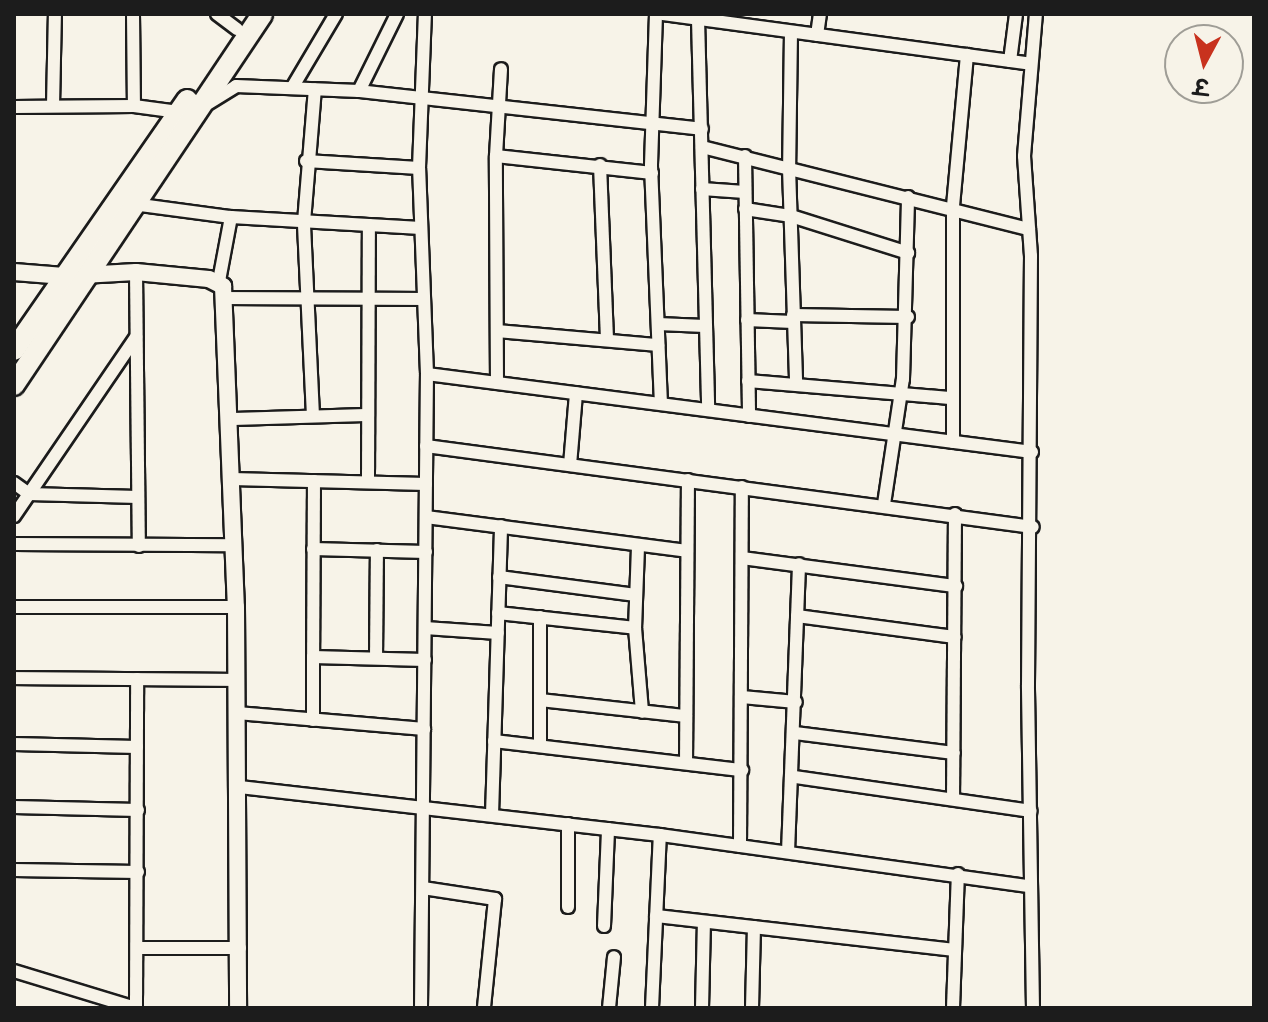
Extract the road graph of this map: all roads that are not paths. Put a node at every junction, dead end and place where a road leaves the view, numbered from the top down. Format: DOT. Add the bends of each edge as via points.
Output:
graph roads {
  1 [pos="55,14"];
  2 [pos="133,14"];
  3 [pos="217,14"];
  4 [pos="262,14"];
  5 [pos="336,14"];
  6 [pos="397,14"];
  7 [pos="425,14"];
  8 [pos="656,14"];
  9 [pos="663,14"];
  10 [pos="820,14"];
  11 [pos="1016,14"];
  12 [pos="1036,14"];
  13 [pos="698,19"];
  14 [pos="242,22"];
  15 [pos="791,32"];
  16 [pos="817,35"];
  17 [pos="967,55"];
  18 [pos="1021,62"];
  19 [pos="501,69"];
  20 [pos="292,88"];
  21 [pos="315,89"];
  22 [pos="359,91"];
  23 [pos="421,97"];
  24 [pos="497,104"];
  25 [pos="53,106"];
  26 [pos="134,106"];
  27 [pos="14,107"];
  28 [pos="187,112"];
  29 [pos="652,124"];
  30 [pos="702,129"];
  31 [pos="702,147"];
  32 [pos="496,156"];
  33 [pos="745,156"];
  34 [pos="306,161"];
  35 [pos="600,165"];
  36 [pos="419,168"];
  37 [pos="789,168"];
  38 [pos="652,173"];
  39 [pos="702,189"];
  40 [pos="745,192"];
  41 [pos="908,197"];
  42 [pos="133,204"];
  43 [pos="953,206"];
  44 [pos="745,209"];
  45 [pos="791,216"];
  46 [pos="231,217"];
  47 [pos="304,222"];
  48 [pos="369,225"];
  49 [pos="1022,227"];
  50 [pos="421,228"];
  51 [pos="908,253"];
  52 [pos="14,272"];
  53 [pos="136,272"];
  54 [pos="88,274"];
  55 [pos="64,276"];
  56 [pos="219,281"];
  57 [pos="226,298"];
  58 [pos="306,298"];
  59 [pos="370,298"];
  60 [pos="422,299"];
  61 [pos="908,317"];
  62 [pos="793,318"];
  63 [pos="747,320"];
  64 [pos="658,324"];
  65 [pos="705,326"];
  66 [pos="497,331"];
  67 [pos="136,337"];
  68 [pos="607,340"];
  69 [pos="658,345"];
  70 [pos="14,350"];
  71 [pos="427,374"];
  72 [pos="748,381"];
  73 [pos="497,383"];
  74 [pos="796,383"];
  75 [pos="14,385"];
  76 [pos="576,393"];
  77 [pos="901,393"];
  78 [pos="952,398"];
  79 [pos="661,404"];
  80 [pos="708,410"];
  81 [pos="368,415"];
  82 [pos="313,416"];
  83 [pos="749,416"];
  84 [pos="231,419"];
  85 [pos="892,435"];
  86 [pos="953,442"];
  87 [pos="426,446"];
  88 [pos="1032,452"];
  89 [pos="570,465"];
  90 [pos="232,479"];
  91 [pos="688,480"];
  92 [pos="314,481"];
  93 [pos="368,482"];
  94 [pos="14,483"];
  95 [pos="426,484"];
  96 [pos="742,487"];
  97 [pos="29,494"];
  98 [pos="138,497"];
  99 [pos="884,504"];
  100 [pos="955,514"];
  101 [pos="14,516"];
  102 [pos="426,517"];
  103 [pos="501,526"];
  104 [pos="1033,527"];
  105 [pos="14,544"];
  106 [pos="233,545"];
  107 [pos="139,546"];
  108 [pos="638,547"];
  109 [pos="313,549"];
  110 [pos="377,550"];
  111 [pos="687,551"];
  112 [pos="426,552"];
  113 [pos="742,558"];
  114 [pos="799,564"];
  115 [pos="499,577"];
  116 [pos="956,586"];
  117 [pos="636,595"];
  118 [pos="14,607"];
  119 [pos="236,607"];
  120 [pos="498,613"];
  121 [pos="797,616"];
  122 [pos="540,617"];
  123 [pos="425,628"];
  124 [pos="635,628"];
  125 [pos="498,633"];
  126 [pos="955,637"];
  127 [pos="313,657"];
  128 [pos="376,658"];
  129 [pos="425,660"];
  130 [pos="14,678"];
  131 [pos="137,679"];
  132 [pos="236,680"];
  133 [pos="742,697"];
  134 [pos="540,700"];
  135 [pos="796,702"];
  136 [pos="642,712"];
  137 [pos="237,713"];
  138 [pos="686,716"];
  139 [pos="313,720"];
  140 [pos="424,729"];
  141 [pos="795,733"];
  142 [pos="494,741"];
  143 [pos="14,744"];
  144 [pos="540,746"];
  145 [pos="137,747"];
  146 [pos="954,753"];
  147 [pos="686,763"];
  148 [pos="742,770"];
  149 [pos="795,777"];
  150 [pos="239,787"];
  151 [pos="953,799"];
  152 [pos="423,806"];
  153 [pos="14,807"];
  154 [pos="138,810"];
  155 [pos="1031,811"];
  156 [pos="492,815"];
  157 [pos="568,824"];
  158 [pos="608,829"];
  159 [pos="660,835"];
  160 [pos="740,846"];
  161 [pos="788,852"];
  162 [pos="14,870"];
  163 [pos="138,872"];
  164 [pos="958,874"];
  165 [pos="1029,886"];
  166 [pos="423,888"];
  167 [pos="568,907"];
  168 [pos="656,916"];
  169 [pos="704,922"];
  170 [pos="604,926"];
  171 [pos="754,927"];
  172 [pos="137,948"];
  173 [pos="240,948"];
  174 [pos="953,950"];
  175 [pos="614,957"];
  176 [pos="14,971"];
  177 [pos="238,1008"];
  178 [pos="421,1008"];
  179 [pos="484,1008"];
  180 [pos="609,1008"];
  181 [pos="652,1008"];
  182 [pos="702,1008"];
  183 [pos="752,1008"];
  184 [pos="953,1008"];
  185 [pos="1033,1008"];
  1 -- 25 [label="street"];
  2 -- 26 [label="street"];
  3 -- 14 [label="street"];
  4 -- 28 [label="main road"];
  5 -- 20 [label="street"];
  6 -- 22 [label="street"];
  7 -- 23 [label="street"];
  8 -- 29 [label="street"];
  9 -- 13 [label="street"];
  10 -- 16 [label="street"];
  11 -- 18 [label="street"];
  12 -- 18 [label="street"];
  13 -- 15 [label="street"];
  13 -- 30 [label="street"];
  14 -- 28 [label="main road"];
  15 -- 16 [label="street"];
  15 -- 37 [label="street"];
  16 -- 17 [label="street"];
  17 -- 18 [label="street"];
  17 -- 43 [label="street"];
  18 -- 49 [label="street"];
  19 -- 24 [label="street"];
  20 -- 21 [label="street"];
  20 -- 28 [label="street" via="236,86"];
  21 -- 22 [label="street"];
  21 -- 34 [label="street"];
  22 -- 23 [label="street"];
  23 -- 24 [label="street"];
  23 -- 36 [label="street"];
  24 -- 29 [label="street"];
  24 -- 32 [label="street"];
  25 -- 26 [label="street"];
  25 -- 27 [label="street"];
  26 -- 28 [label="street"];
  28 -- 42 [label="main road"];
  28 -- 55 [label="main road"];
  29 -- 30 [label="street"];
  29 -- 38 [label="street"];
  30 -- 31 [label="street"];
  31 -- 33 [label="street"];
  31 -- 39 [label="street"];
  32 -- 35 [label="street"];
  32 -- 66 [label="street"];
  33 -- 37 [label="street"];
  33 -- 40 [label="street"];
  34 -- 36 [label="street"];
  34 -- 47 [label="street"];
  35 -- 38 [label="street"];
  35 -- 68 [label="street"];
  36 -- 50 [label="street"];
  37 -- 41 [label="street"];
  37 -- 45 [label="street"];
  38 -- 64 [label="street"];
  39 -- 40 [label="street"];
  39 -- 65 [label="street"];
  40 -- 44 [label="street"];
  41 -- 43 [label="street"];
  41 -- 51 [label="street"];
  42 -- 46 [label="street"];
  42 -- 54 [label="main road"];
  43 -- 49 [label="street"];
  43 -- 78 [label="street"];
  44 -- 45 [label="street"];
  44 -- 63 [label="street"];
  45 -- 51 [label="street"];
  45 -- 62 [label="street"];
  46 -- 47 [label="street"];
  46 -- 56 [label="street"];
  47 -- 48 [label="street"];
  47 -- 58 [label="street"];
  48 -- 50 [label="street"];
  48 -- 59 [label="street"];
  49 -- 88 [label="street"];
  50 -- 60 [label="street"];
  51 -- 61 [label="street"];
  52 -- 55 [label="street"];
  53 -- 54 [label="street"];
  53 -- 56 [label="street"];
  53 -- 67 [label="street"];
  54 -- 55 [label="street"];
  54 -- 75 [label="main road"];
  55 -- 70 [label="main road"];
  56 -- 57 [label="street"];
  57 -- 58 [label="street"];
  57 -- 84 [label="street"];
  58 -- 59 [label="street"];
  58 -- 82 [label="street"];
  59 -- 60 [label="street"];
  59 -- 81 [label="street"];
  60 -- 71 [label="street"];
  61 -- 62 [label="street"];
  61 -- 77 [label="street"];
  62 -- 63 [label="street"];
  62 -- 74 [label="street"];
  63 -- 72 [label="street"];
  64 -- 65 [label="street"];
  64 -- 69 [label="street"];
  65 -- 80 [label="street"];
  66 -- 68 [label="street"];
  66 -- 73 [label="street"];
  67 -- 97 [label="street"];
  67 -- 98 [label="street"];
  68 -- 69 [label="street"];
  69 -- 79 [label="street"];
  71 -- 73 [label="street"];
  71 -- 87 [label="street"];
  72 -- 74 [label="street"];
  72 -- 83 [label="street"];
  73 -- 76 [label="street"];
  74 -- 77 [label="street"];
  76 -- 79 [label="street"];
  76 -- 89 [label="street"];
  77 -- 78 [label="street"];
  77 -- 85 [label="street"];
  78 -- 86 [label="street"];
  79 -- 80 [label="street"];
  80 -- 83 [label="street"];
  81 -- 82 [label="street"];
  81 -- 93 [label="street"];
  82 -- 84 [label="street"];
  83 -- 85 [label="street"];
  84 -- 90 [label="street"];
  85 -- 86 [label="street"];
  85 -- 99 [label="street"];
  86 -- 88 [label="street"];
  87 -- 89 [label="street"];
  87 -- 95 [label="street"];
  88 -- 104 [label="street"];
  89 -- 91 [label="street"];
  90 -- 92 [label="street"];
  90 -- 106 [label="street"];
  91 -- 96 [label="street"];
  91 -- 111 [label="street"];
  92 -- 93 [label="street"];
  92 -- 109 [label="street"];
  93 -- 95 [label="street"];
  94 -- 97 [label="street"];
  95 -- 102 [label="street"];
  96 -- 99 [label="street"];
  96 -- 113 [label="street"];
  97 -- 98 [label="street"];
  97 -- 101 [label="street"];
  98 -- 107 [label="street"];
  99 -- 100 [label="street"];
  100 -- 104 [label="street"];
  100 -- 116 [label="street"];
  102 -- 103 [label="street"];
  102 -- 112 [label="street"];
  103 -- 108 [label="street"];
  103 -- 115 [label="street"];
  104 -- 155 [label="street"];
  105 -- 107 [label="street"];
  106 -- 107 [label="street"];
  106 -- 119 [label="street"];
  108 -- 111 [label="street"];
  108 -- 117 [label="street"];
  109 -- 110 [label="street"];
  109 -- 127 [label="street"];
  110 -- 112 [label="street"];
  110 -- 128 [label="street"];
  111 -- 138 [label="street"];
  112 -- 123 [label="street"];
  113 -- 114 [label="street"];
  113 -- 133 [label="street"];
  114 -- 116 [label="street"];
  114 -- 121 [label="street"];
  115 -- 117 [label="street"];
  115 -- 120 [label="street"];
  116 -- 126 [label="street"];
  117 -- 124 [label="street"];
  118 -- 119 [label="street"];
  119 -- 132 [label="street"];
  120 -- 122 [label="street"];
  120 -- 125 [label="street"];
  121 -- 126 [label="street"];
  121 -- 135 [label="street"];
  122 -- 124 [label="street"];
  122 -- 134 [label="street"];
  123 -- 125 [label="street"];
  123 -- 129 [label="street"];
  124 -- 136 [label="street"];
  125 -- 142 [label="street"];
  126 -- 146 [label="street"];
  127 -- 128 [label="street"];
  127 -- 139 [label="street"];
  128 -- 129 [label="street"];
  129 -- 140 [label="street"];
  130 -- 131 [label="street"];
  131 -- 132 [label="street"];
  131 -- 145 [label="street"];
  132 -- 137 [label="street"];
  133 -- 135 [label="street"];
  133 -- 148 [label="street"];
  134 -- 136 [label="street"];
  134 -- 144 [label="street"];
  135 -- 141 [label="street"];
  136 -- 138 [label="street"];
  137 -- 139 [label="street"];
  137 -- 150 [label="street"];
  138 -- 147 [label="street"];
  139 -- 140 [label="street"];
  140 -- 152 [label="street"];
  141 -- 146 [label="street"];
  141 -- 149 [label="street"];
  142 -- 144 [label="street"];
  142 -- 156 [label="street"];
  143 -- 145 [label="street"];
  144 -- 147 [label="street"];
  145 -- 154 [label="street"];
  146 -- 151 [label="street"];
  147 -- 148 [label="street"];
  148 -- 160 [label="street"];
  149 -- 151 [label="street"];
  149 -- 161 [label="street"];
  150 -- 152 [label="street"];
  150 -- 173 [label="street"];
  151 -- 155 [label="street"];
  152 -- 156 [label="street"];
  152 -- 166 [label="street"];
  153 -- 154 [label="street"];
  154 -- 163 [label="street"];
  155 -- 165 [label="street"];
  156 -- 157 [label="street"];
  157 -- 158 [label="street"];
  157 -- 167 [label="street"];
  158 -- 159 [label="street"];
  158 -- 170 [label="street"];
  159 -- 160 [label="street"];
  159 -- 168 [label="street"];
  160 -- 161 [label="street"];
  161 -- 164 [label="street"];
  162 -- 163 [label="street"];
  163 -- 172 [label="street"];
  164 -- 165 [label="street"];
  164 -- 174 [label="street"];
  165 -- 185 [label="street"];
  166 -- 178 [label="street"];
  166 -- 179 [label="street" via="495,899"];
  168 -- 169 [label="street"];
  168 -- 181 [label="street"];
  169 -- 171 [label="street"];
  169 -- 182 [label="street"];
  171 -- 174 [label="street"];
  171 -- 183 [label="street"];
  172 -- 173 [label="street"];
  172 -- 176 [label="street" via="136,1008"];
  173 -- 177 [label="street"];
  174 -- 184 [label="street"];
  175 -- 180 [label="street"];
}
